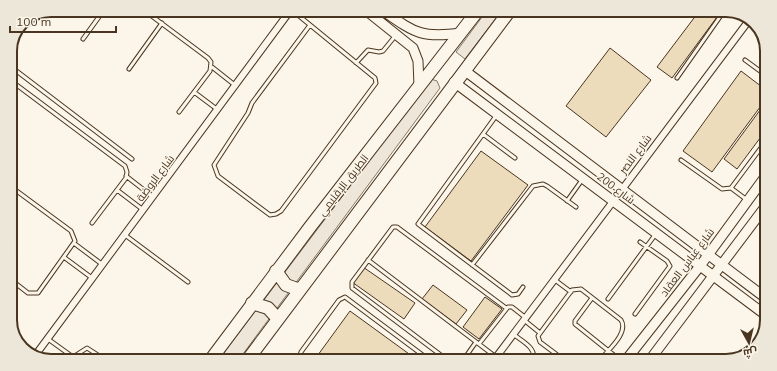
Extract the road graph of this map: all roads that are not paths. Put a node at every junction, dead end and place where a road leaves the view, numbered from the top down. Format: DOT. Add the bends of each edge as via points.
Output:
graph roads {
  1 [pos="99,17"];
  2 [pos="153,17"];
  3 [pos="288,17"];
  4 [pos="300,17"];
  5 [pos="375,17"];
  6 [pos="392,17"];
  7 [pos="472,17"];
  8 [pos="505,17"];
  9 [pos="720,17"];
  10 [pos="162,24"];
  11 [pos="746,24"];
  12 [pos="310,25"];
  13 [pos="461,33"];
  14 [pos="397,34"];
  15 [pos="83,39"];
  16 [pos="745,60"];
  17 [pos="356,63"];
  18 [pos="212,67"];
  19 [pos="129,69"];
  20 [pos="464,70"];
  21 [pos="17,71"];
  22 [pos="760,71"];
  23 [pos="677,78"];
  24 [pos="454,82"];
  25 [pos="17,85"];
  26 [pos="236,86"];
  27 [pos="419,86"];
  28 [pos="194,92"];
  29 [pos="218,110"];
  30 [pos="179,112"];
  31 [pos="497,114"];
  32 [pos="483,134"];
  33 [pos="760,149"];
  34 [pos="515,158"];
  35 [pos="132,159"];
  36 [pos="681,160"];
  37 [pos="126,176"];
  38 [pos="583,179"];
  39 [pos="760,184"];
  40 [pos="731,188"];
  41 [pos="621,189"];
  42 [pos="117,190"];
  43 [pos="17,191"];
  44 [pos="153,197"];
  45 [pos="748,200"];
  46 [pos="567,201"];
  47 [pos="613,201"];
  48 [pos="576,207"];
  49 [pos="143,210"];
  50 [pos="739,212"];
  51 [pos="760,214"];
  52 [pos="753,222"];
  53 [pos="92,223"];
  54 [pos="656,233"];
  55 [pos="125,235"];
  56 [pos="640,242"];
  57 [pos="75,244"];
  58 [pos="647,246"];
  59 [pos="708,254"];
  60 [pos="65,258"];
  61 [pos="368,260"];
  62 [pos="103,265"];
  63 [pos="472,265"];
  64 [pos="722,265"];
  65 [pos="700,266"];
  66 [pos="276,271"];
  67 [pos="714,276"];
  68 [pos="93,278"];
  69 [pos="554,279"];
  70 [pos="188,282"];
  71 [pos="17,285"];
  72 [pos="523,287"];
  73 [pos="300,290"];
  74 [pos="571,292"];
  75 [pos="760,293"];
  76 [pos="592,298"];
  77 [pos="608,299"];
  78 [pos="252,303"];
  79 [pos="506,308"];
  80 [pos="760,311"];
  81 [pos="635,314"];
  82 [pos="278,319"];
  83 [pos="525,319"];
  84 [pos="540,332"];
  85 [pos="513,334"];
  86 [pos="48,339"];
  87 [pos="478,343"];
  88 [pos="39,351"];
  89 [pos="608,351"];
  90 [pos="69,354"];
  91 [pos="78,354"];
  92 [pos="96,354"];
  93 [pos="215,354"];
  94 [pos="252,354"];
  95 [pos="300,354"];
  96 [pos="421,354"];
  97 [pos="439,354"];
  98 [pos="468,354"];
  99 [pos="490,354"];
  100 [pos="498,354"];
  101 [pos="534,354"];
  102 [pos="556,354"];
  103 [pos="605,354"];
  104 [pos="612,354"];
  105 [pos="631,354"];
  106 [pos="654,354"];
  1 -- 15 [label="lane"];
  2 -- 10 [label="lane"];
  3 -- 26 [label="street, شارع الروضة"];
  4 -- 12 [label="lane"];
  5 -- 14 [label="street"];
  6 -- 13 [label="street" via="409,29 424,35"];
  7 -- 13 [label="highway, الطريق الإقليمي"];
  8 -- 20 [label="highway"];
  9 -- 23 [label="lane"];
  10 -- 18 [label="lane" via="208,58 212,62"];
  10 -- 19 [label="lane"];
  11 -- 41 [label="street, شارع النصر"];
  12 -- 17 [label="lane"];
  12 -- 17 [label="lane" via="251,104 248,113 215,163 218,176 268,214 279,213 376,85 375,78"];
  13 -- 27 [label="highway, الطريق الإقليمي"];
  14 -- 17 [label="lane" via="383,51 368,50"];
  14 -- 27 [label="street" via="409,43 416,54"];
  16 -- 22 [label="lane"];
  18 -- 26 [label="lane"];
  18 -- 28 [label="lane"];
  20 -- 24 [label="highway"];
  20 -- 41 [label="street, شارع 200"];
  21 -- 35 [label="lane"];
  24 -- 31 [label="street, شارع 200"];
  24 -- 73 [label="highway"];
  25 -- 37 [label="lane" via="122,164 126,169"];
  26 -- 29 [label="street, شارع الروضة"];
  27 -- 66 [label="highway, الطريق الإقليمي"];
  28 -- 29 [label="lane"];
  28 -- 30 [label="lane"];
  29 -- 44 [label="street, شارع الروضة"];
  31 -- 32 [label="lane"];
  31 -- 38 [label="street, شارع 200"];
  32 -- 34 [label="lane"];
  32 -- 63 [label="lane" via="418,224"];
  33 -- 40 [label="lane"];
  36 -- 40 [label="lane" via="722,189"];
  37 -- 42 [label="lane"];
  37 -- 44 [label="lane"];
  38 -- 46 [label="lane"];
  38 -- 47 [label="street, شارع 200"];
  39 -- 45 [label="street, شارع عباس العقاد"];
  40 -- 45 [label="lane"];
  41 -- 47 [label="street, شارع النصر"];
  41 -- 59 [label="street, شارع 200"];
  42 -- 49 [label="lane"];
  42 -- 53 [label="lane"];
  43 -- 57 [label="lane" via="71,232"];
  44 -- 49 [label="street, شارع الروضة"];
  45 -- 50 [label="street, شارع عباس العقاد"];
  46 -- 48 [label="lane"];
  46 -- 63 [label="lane" via="543,184 533,186"];
  47 -- 54 [label="street, شارع 200"];
  47 -- 69 [label="street, شارع النصر"];
  49 -- 55 [label="street, شارع الروضة"];
  50 -- 52 [label="street"];
  50 -- 59 [label="street, شارع عباس العقاد"];
  51 -- 52 [label="street"];
  52 -- 64 [label="street"];
  54 -- 58 [label="lane"];
  54 -- 65 [label="street, شارع 200"];
  55 -- 62 [label="street, شارع الروضة"];
  55 -- 70 [label="lane"];
  56 -- 58 [label="lane"];
  57 -- 60 [label="lane"];
  57 -- 62 [label="lane"];
  58 -- 77 [label="lane"];
  58 -- 81 [label="lane" via="670,266"];
  59 -- 64 [label="street, شارع 200"];
  59 -- 65 [label="street, شارع عباس العقاد"];
  60 -- 68 [label="lane"];
  60 -- 71 [label="lane" via="38,293 28,293"];
  61 -- 79 [label="lane" via="396,226"];
  61 -- 87 [label="lane"];
  61 -- 97 [label="lane" via="352,282 354,290"];
  62 -- 68 [label="street, شارع الروضة"];
  63 -- 72 [label="lane" via="512,295 518,294"];
  64 -- 67 [label="street"];
  64 -- 75 [label="street, شارع 200"];
  65 -- 67 [label="street, شارع 200"];
  65 -- 105 [label="street, شارع عباس العقاد"];
  66 -- 73 [label="highway" via="286,285"];
  66 -- 78 [label="highway, الطريق الإقليمي"];
  67 -- 80 [label="street, شارع 200"];
  67 -- 106 [label="street"];
  68 -- 86 [label="street, شارع الروضة"];
  69 -- 74 [label="lane"];
  69 -- 83 [label="street, شارع النصر"];
  73 -- 82 [label="highway"];
  74 -- 76 [label="lane" via="579,289"];
  74 -- 84 [label="lane"];
  76 -- 89 [label="lane" via="624,325 623,332"];
  76 -- 89 [label="lane" via="575,324"];
  78 -- 82 [label="highway" via="268,308"];
  78 -- 93 [label="highway, الطريق الإقليمي"];
  79 -- 83 [label="lane" via="512,307"];
  79 -- 87 [label="lane"];
  82 -- 94 [label="highway"];
  83 -- 84 [label="lane"];
  83 -- 85 [label="street, شارع النصر"];
  84 -- 102 [label="lane" via="540,342"];
  85 -- 100 [label="street, شارع النصر"];
  85 -- 101 [label="lane" via="532,349"];
  86 -- 88 [label="street, شارع الروضة"];
  86 -- 90 [label="lane"];
  87 -- 98 [label="lane"];
  87 -- 99 [label="lane"];
  89 -- 103 [label="lane"];
  89 -- 104 [label="lane"];
  91 -- 92 [label="lane" via="87,348"];
  95 -- 96 [label="lane" via="339,300 345,297"];
}
